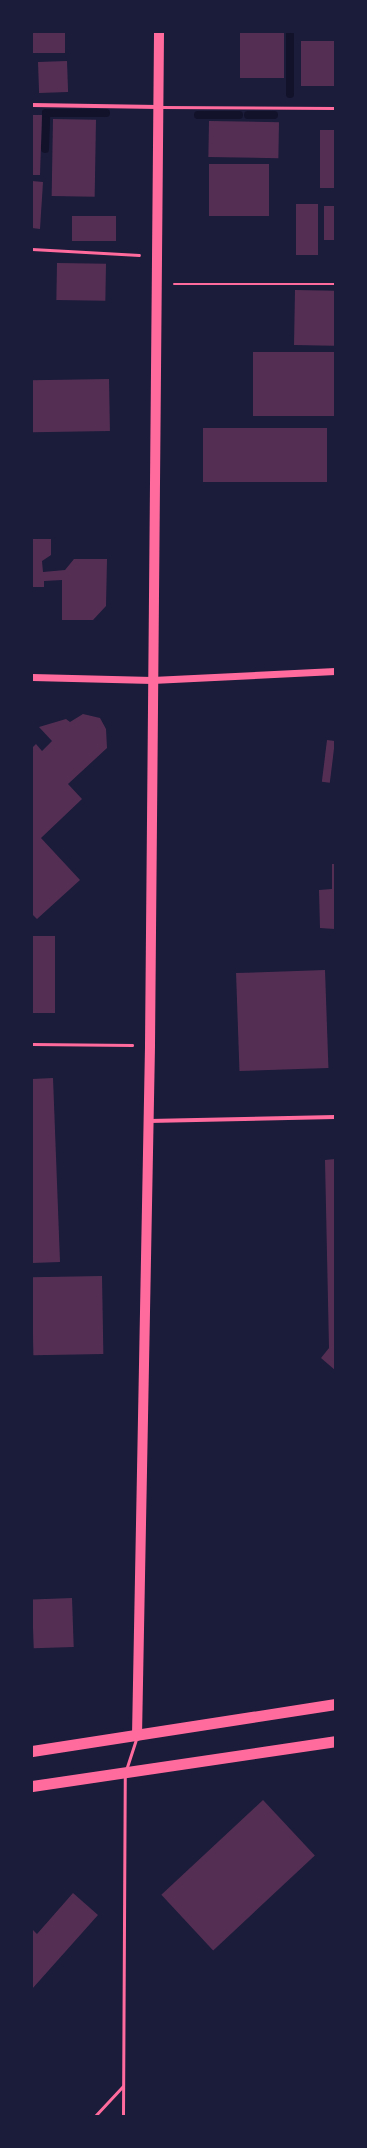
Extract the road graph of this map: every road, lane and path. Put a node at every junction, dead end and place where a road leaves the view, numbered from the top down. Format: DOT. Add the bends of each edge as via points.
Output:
graph roads {
  1 [pos="159,32"];
  2 [pos="32,105"];
  3 [pos="158,107"];
  4 [pos="335,108"];
  5 [pos="32,249"];
  6 [pos="156,256"];
  7 [pos="156,284"];
  8 [pos="335,284"];
  9 [pos="335,671"];
  10 [pos="32,677"];
  11 [pos="152,680"];
  12 [pos="32,1044"];
  13 [pos="150,1045"];
  14 [pos="335,1117"];
  15 [pos="149,1121"];
  16 [pos="335,1704"];
  17 [pos="137,1736"];
  18 [pos="335,1742"];
  19 [pos="32,1750"];
  20 [pos="125,1773"];
  21 [pos="32,1786"];
  22 [pos="123,2086"];
  23 [pos="95,2116"];
  24 [pos="123,2116"];
  1 -- 3 [label="main road"];
  2 -- 3 [label="street"];
  3 -- 4 [label="lane"];
  3 -- 6 [label="main road"];
  5 -- 6 [label="path"];
  6 -- 7 [label="main road"];
  7 -- 8 [label="path"];
  7 -- 11 [label="main road"];
  9 -- 11 [label="street"];
  10 -- 11 [label="street"];
  11 -- 13 [label="main road"];
  12 -- 13 [label="path"];
  13 -- 15 [label="main road"];
  14 -- 15 [label="street"];
  15 -- 17 [label="main road"];
  16 -- 17 [label="highway"];
  17 -- 19 [label="highway"];
  17 -- 20 [label="lane"];
  18 -- 20 [label="highway"];
  20 -- 21 [label="highway"];
  20 -- 22 [label="lane"];
  22 -- 23 [label="lane"];
  22 -- 24 [label="lane"];
}
